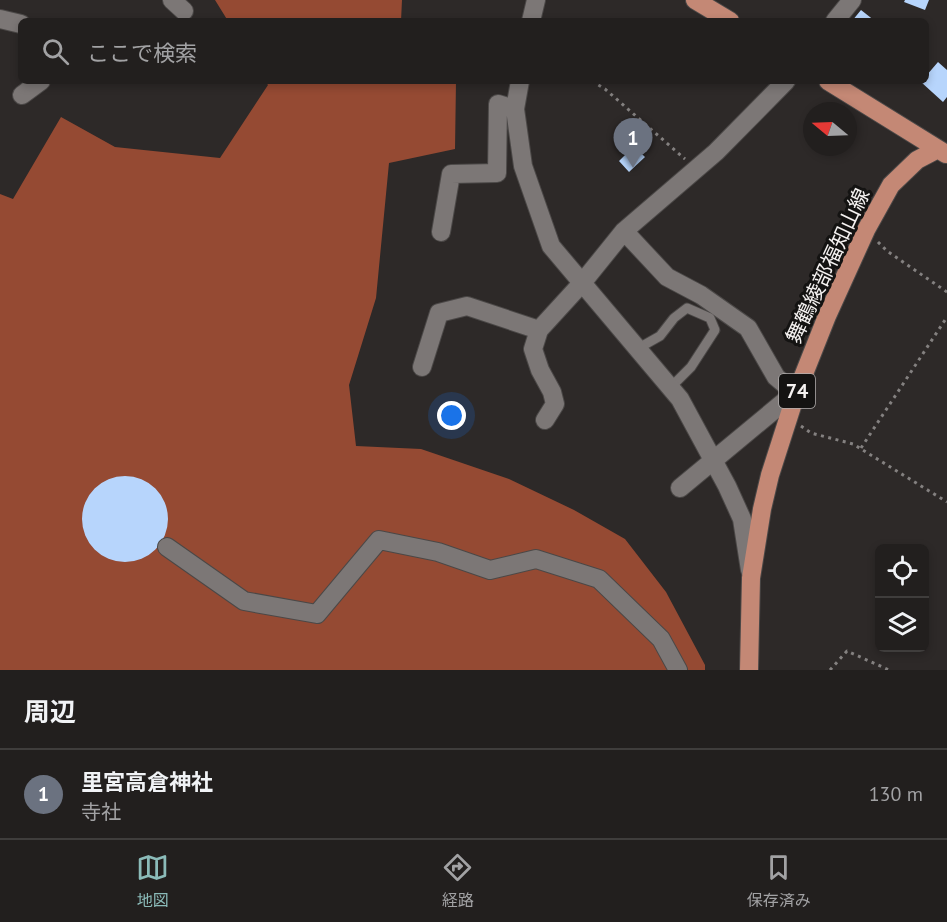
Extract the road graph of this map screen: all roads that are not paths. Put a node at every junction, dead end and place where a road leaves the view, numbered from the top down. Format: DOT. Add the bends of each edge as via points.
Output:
graph roads {
  1 [pos="536,0"];
  2 [pos="695,0"];
  3 [pos="852,0"];
  4 [pos="532,18"];
  5 [pos="725,18"];
  6 [pos="837,18"];
  7 [pos="0,19"];
  8 [pos="18,23"];
  9 [pos="37,84"];
  10 [pos="519,84"];
  11 [pos="783,84"];
  12 [pos="833,84"];
  13 [pos="22,95"];
  14 [pos="515,109"];
  15 [pos="942,152"];
  16 [pos="624,231"];
  17 [pos="441,232"];
  18 [pos="582,283"];
  19 [pos="539,330"];
  20 [pos="638,349"];
  21 [pos="422,367"];
  22 [pos="670,388"];
  23 [pos="796,394"];
  24 [pos="545,420"];
  25 [pos="713,460"];
  26 [pos="680,488"];
  27 [pos="167,547"];
  28 [pos="751,578"];
  29 [pos="678,670"];
  30 [pos="749,670"];
  1 -- 4 [label="street"];
  2 -- 5 [label="main road"];
  3 -- 6 [label="street"];
  7 -- 8 [label="street"];
  9 -- 13 [label="street"];
  10 -- 14 [label="street"];
  11 -- 16 [label="street" via="716,152"];
  12 -- 15 [label="main road, 舞鶴綾部福知山線 / 74"];
  14 -- 17 [label="street" via="498,104 497,172 451,174"];
  14 -- 18 [label="street" via="523,166 552,246"];
  15 -- 23 [label="main road, 舞鶴綾部福知山線 / 74" via="917,160 891,185 866,230"];
  16 -- 18 [label="street"];
  16 -- 23 [label="street" via="667,277 748,328 776,377"];
  18 -- 19 [label="street"];
  18 -- 20 [label="street"];
  19 -- 21 [label="street" via="467,306 439,313"];
  19 -- 24 [label="street" via="533,349 555,404"];
  20 -- 22 [label="street"];
  20 -- 22 [label="lane" via="660,336 687,308 710,318 715,330 691,367"];
  22 -- 25 [label="street"];
  23 -- 25 [label="street"];
  23 -- 28 [label="main road, 舞鶴綾部福知山線 / 74" via="765,498"];
  25 -- 26 [label="street"];
  25 -- 28 [label="street" via="742,519"];
  27 -- 29 [label="street" via="244,601 317,614 379,540 438,552 490,570 536,559 599,579 661,639"];
  28 -- 30 [label="main road, 舞鶴綾部福知山線 / 74"];
}
